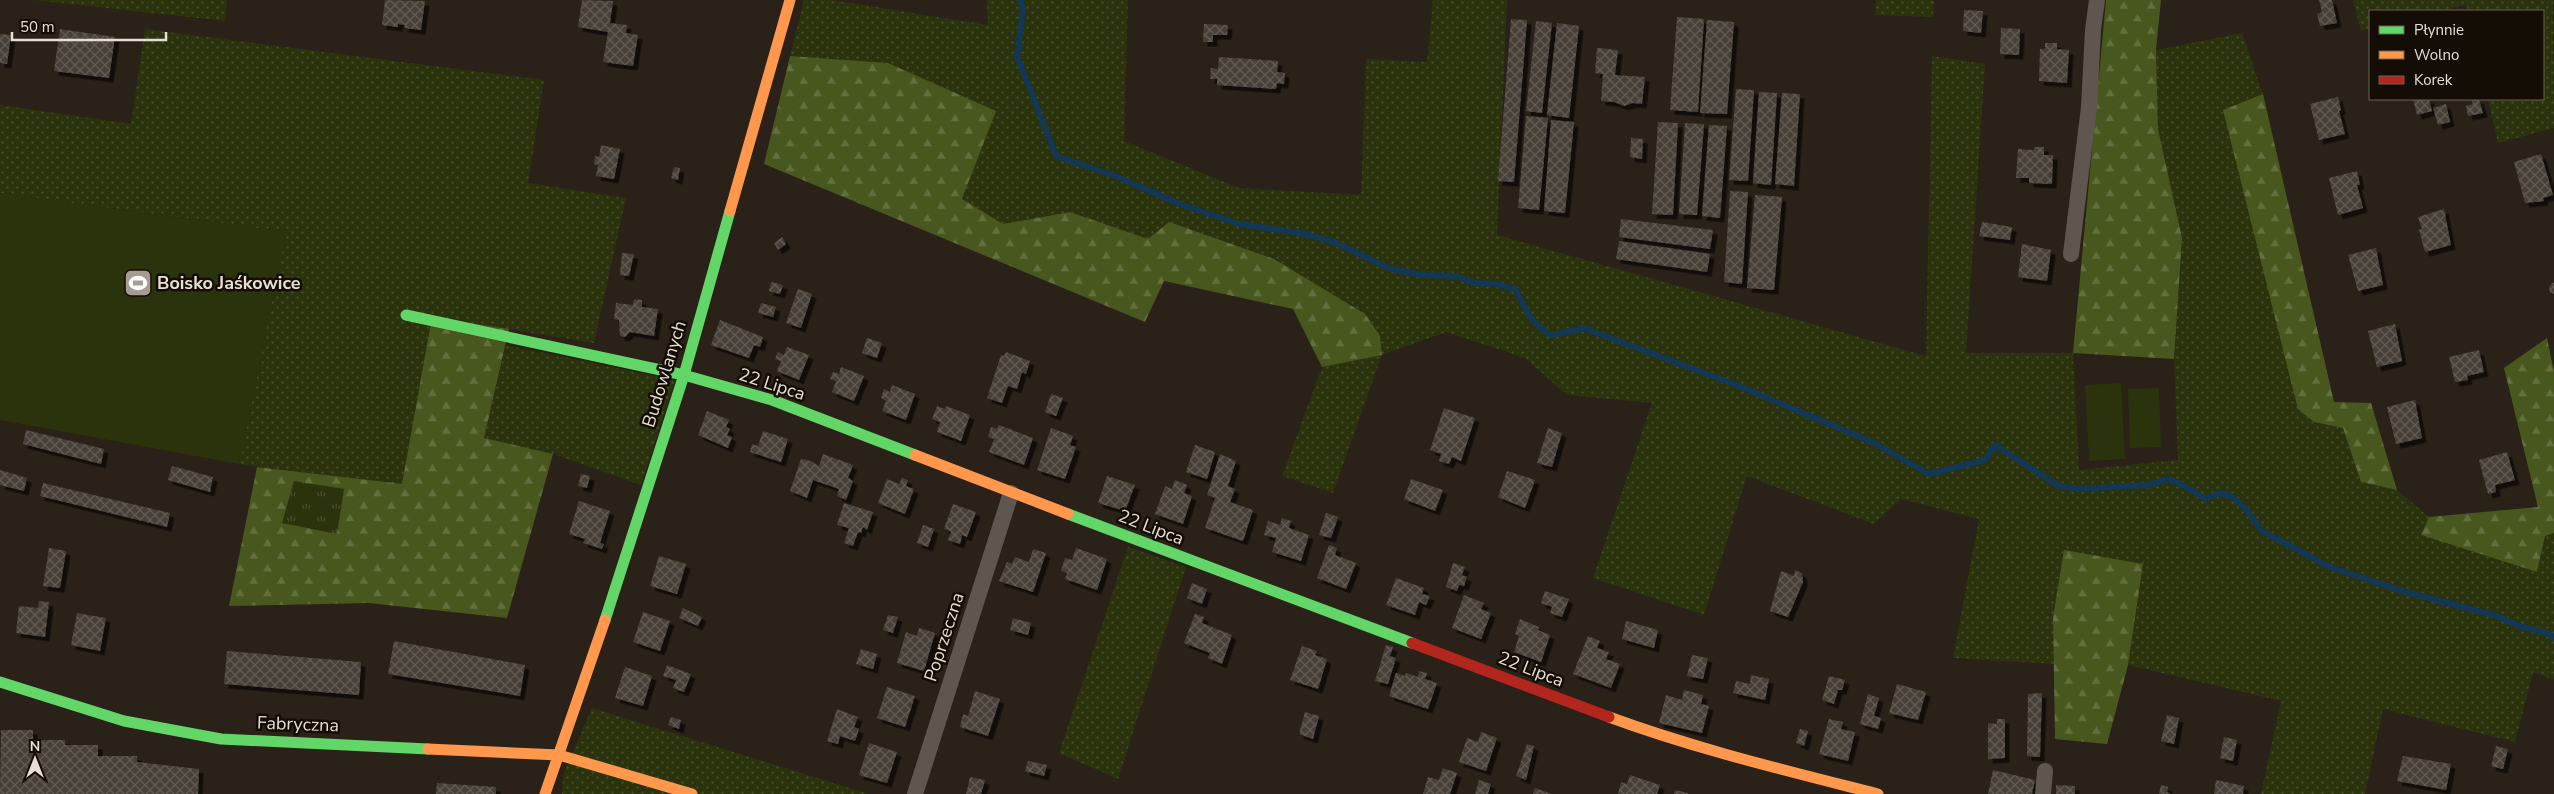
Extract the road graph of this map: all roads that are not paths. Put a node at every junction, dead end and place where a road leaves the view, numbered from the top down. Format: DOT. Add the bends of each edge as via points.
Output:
graph roads {
  1 [pos="790,0"];
  2 [pos="2097,0"];
  3 [pos="2071,254"];
  4 [pos="406,315"];
  5 [pos="684,375"];
  6 [pos="1012,493"];
  7 [pos="0,682"];
  8 [pos="560,755"];
  9 [pos="2045,772"];
  10 [pos="545,794"];
  11 [pos="692,794"];
  12 [pos="915,794"];
  13 [pos="1878,794"];
  14 [pos="2043,794"];
  1 -- 5 [label="street, Budowlanych"];
  2 -- 3 [label="street" via="2089,107"];
  4 -- 5 [label="street, 22 Lipca"];
  5 -- 6 [label="street, 22 Lipca" via="772,400"];
  5 -- 8 [label="street, Budowlanych"];
  6 -- 12 [label="street, Poprzeczna"];
  6 -- 13 [label="street, 22 Lipca" via="1650,732"];
  7 -- 8 [label="street, Fabryczna" via="124,722 222,739"];
  8 -- 10 [label="street"];
  8 -- 11 [label="street, Fabryczna"];
  9 -- 14 [label="street"];
}
